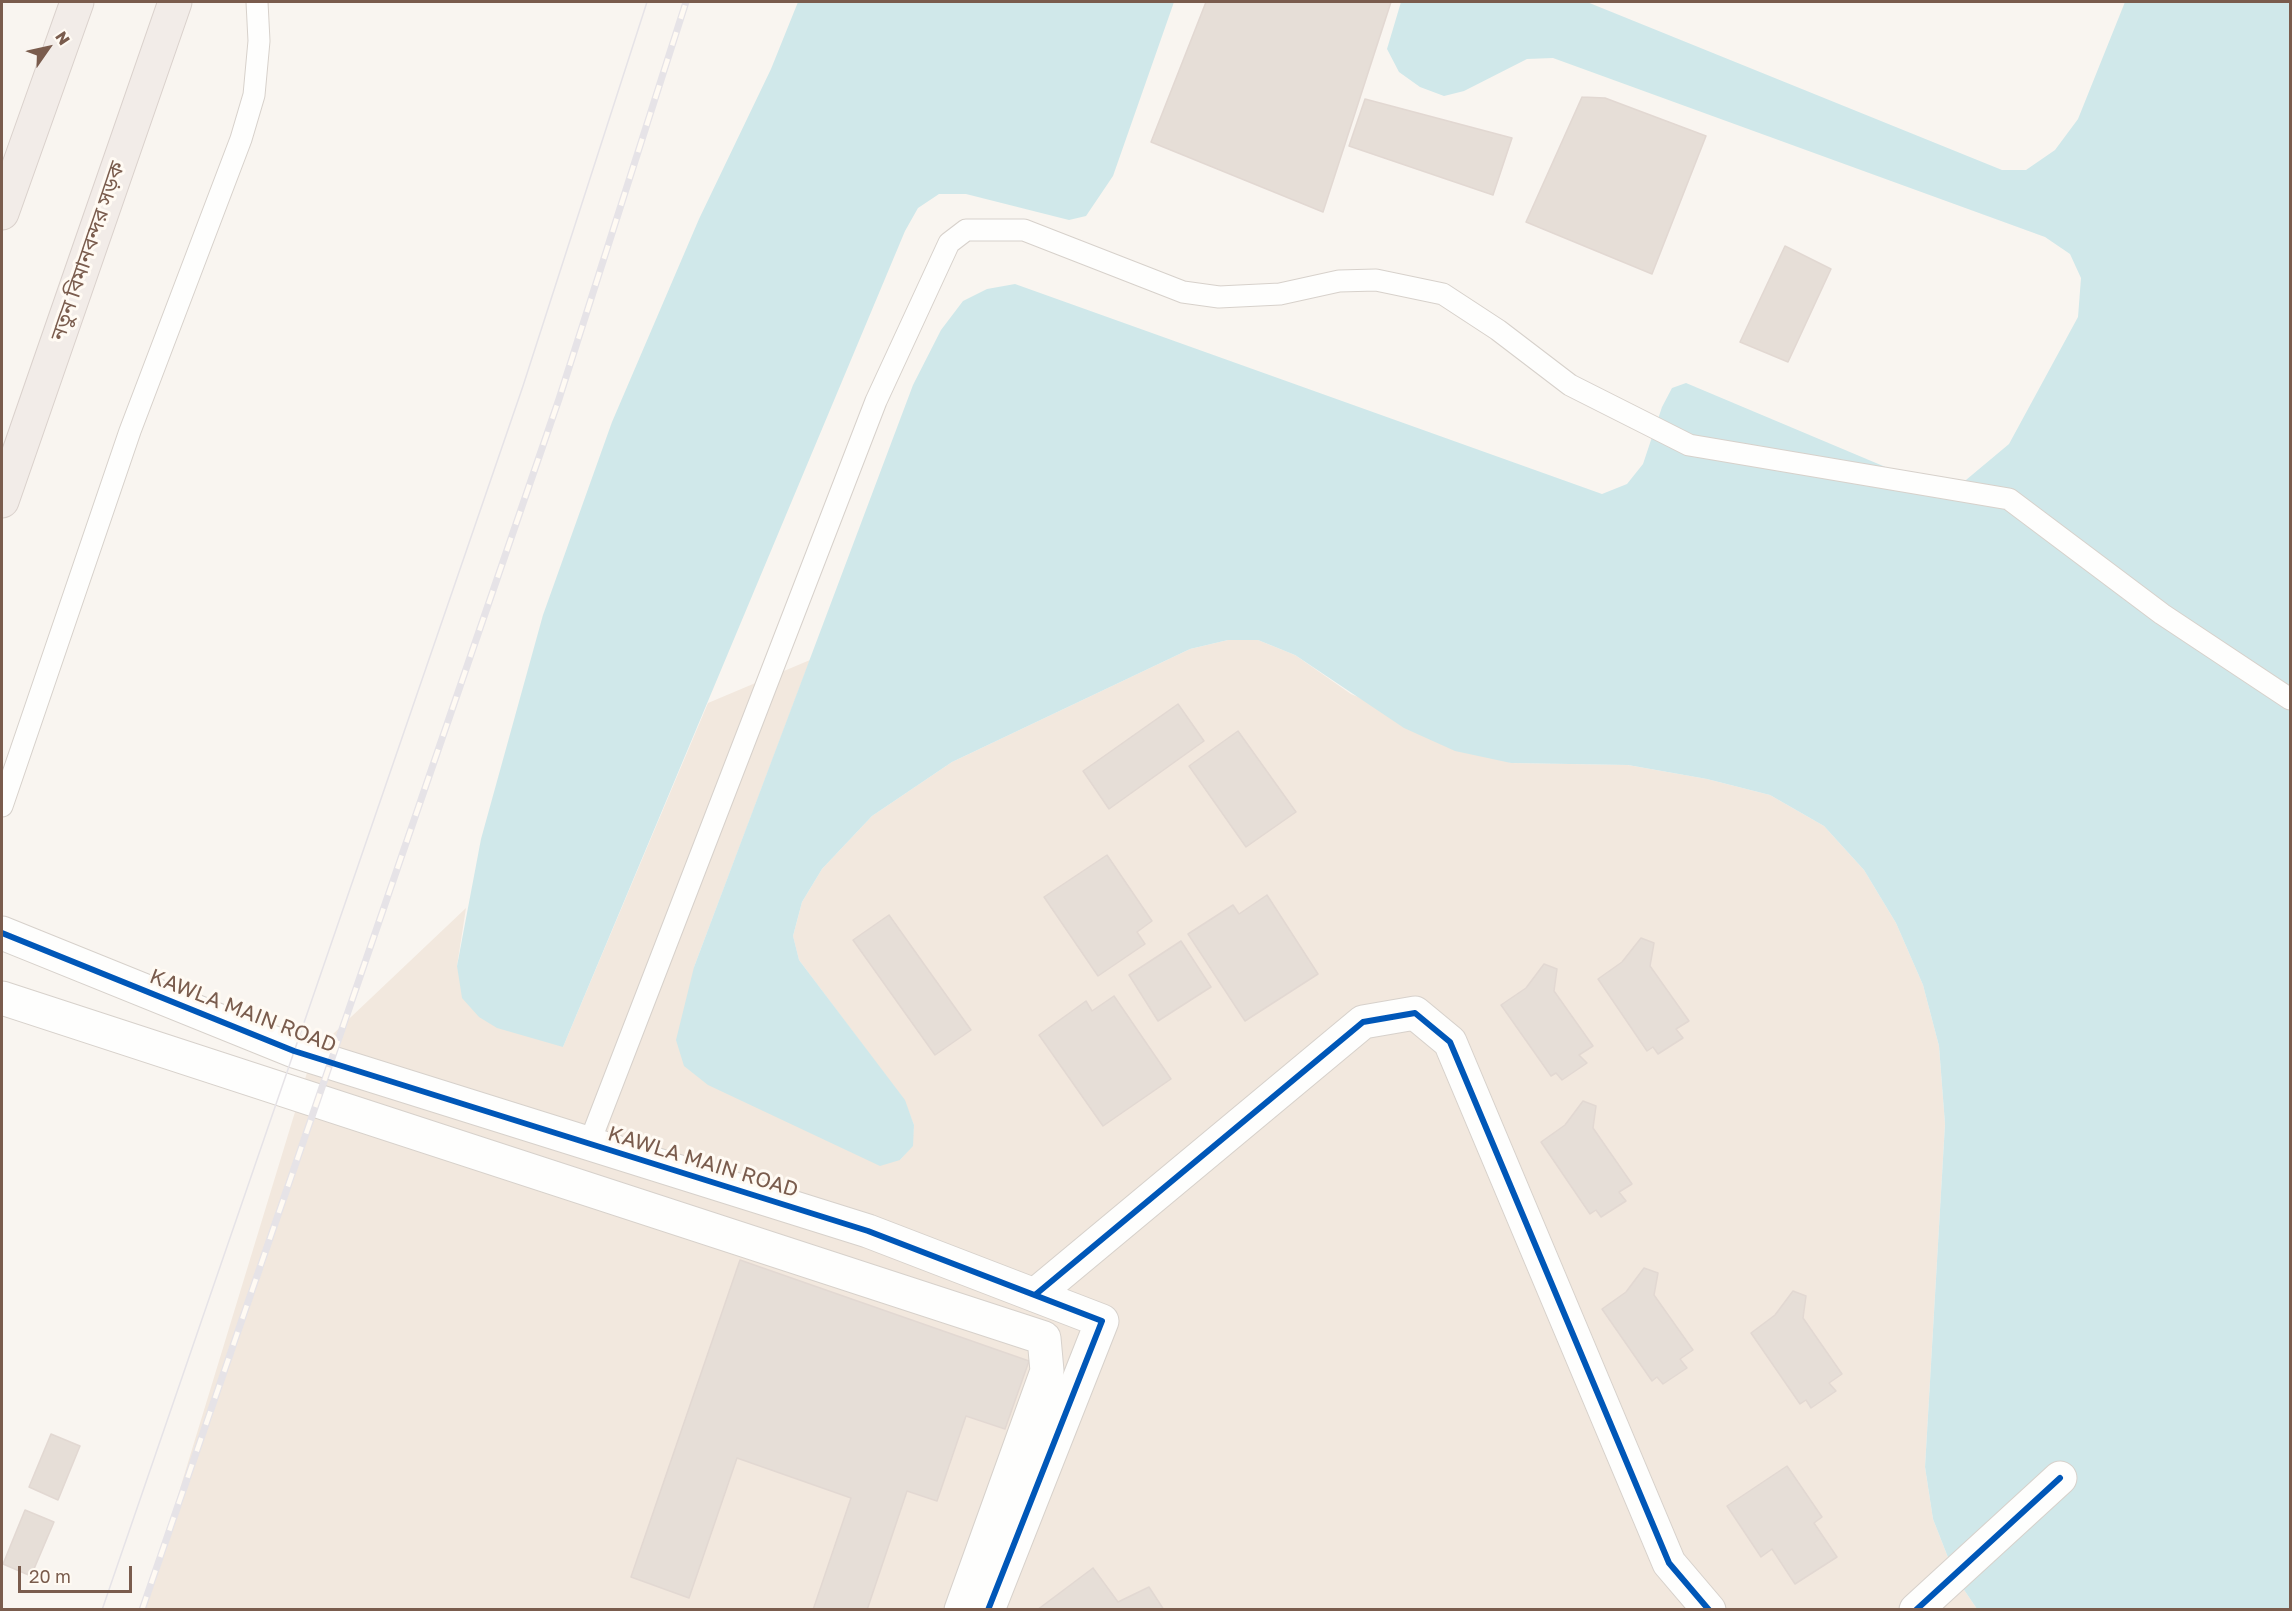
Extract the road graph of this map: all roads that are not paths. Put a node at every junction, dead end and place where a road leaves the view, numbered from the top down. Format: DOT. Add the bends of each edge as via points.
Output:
graph roads {
  1 [pos="77,2"];
  2 [pos="175,2"];
  3 [pos="257,2"];
  4 [pos="2,213"];
  5 [pos="2,501"];
  6 [pos="2290,699"];
  7 [pos="2,806"];
  8 [pos="2,933"];
  9 [pos="2,998"];
  10 [pos="589,1144"];
  11 [pos="1035,1296"];
  12 [pos="2060,1478"];
  13 [pos="961,1610"];
  14 [pos="988,1610"];
  15 [pos="1709,1610"];
  16 [pos="1916,1610"];
  1 -- 4 [label="highway"];
  2 -- 5 [label="highway, নতুন বিমানবন্দর সড়ক"];
  3 -- 7 [label="lane" via="259,41 254,95 241,139 130,431"];
  6 -- 10 [label="lane" via="2162,614 2009,500 1689,445 1570,385 1443,294 1376,280 1348,280 1280,294 1219,297 1183,292 1024,230 966,230 949,243 876,401"];
  8 -- 10 [label="street, KAWLA MAIN ROAD" via="294,1051"];
  9 -- 13 [label="street" via="1044,1338 1047,1371"];
  10 -- 11 [label="street, KAWLA MAIN ROAD" via="868,1231"];
  11 -- 14 [label="street, KAWLA MAIN ROAD" via="1102,1321"];
  11 -- 15 [label="street" via="1363,1023 1415,1013 1450,1042 1669,1563"];
  12 -- 16 [label="street"];
}
